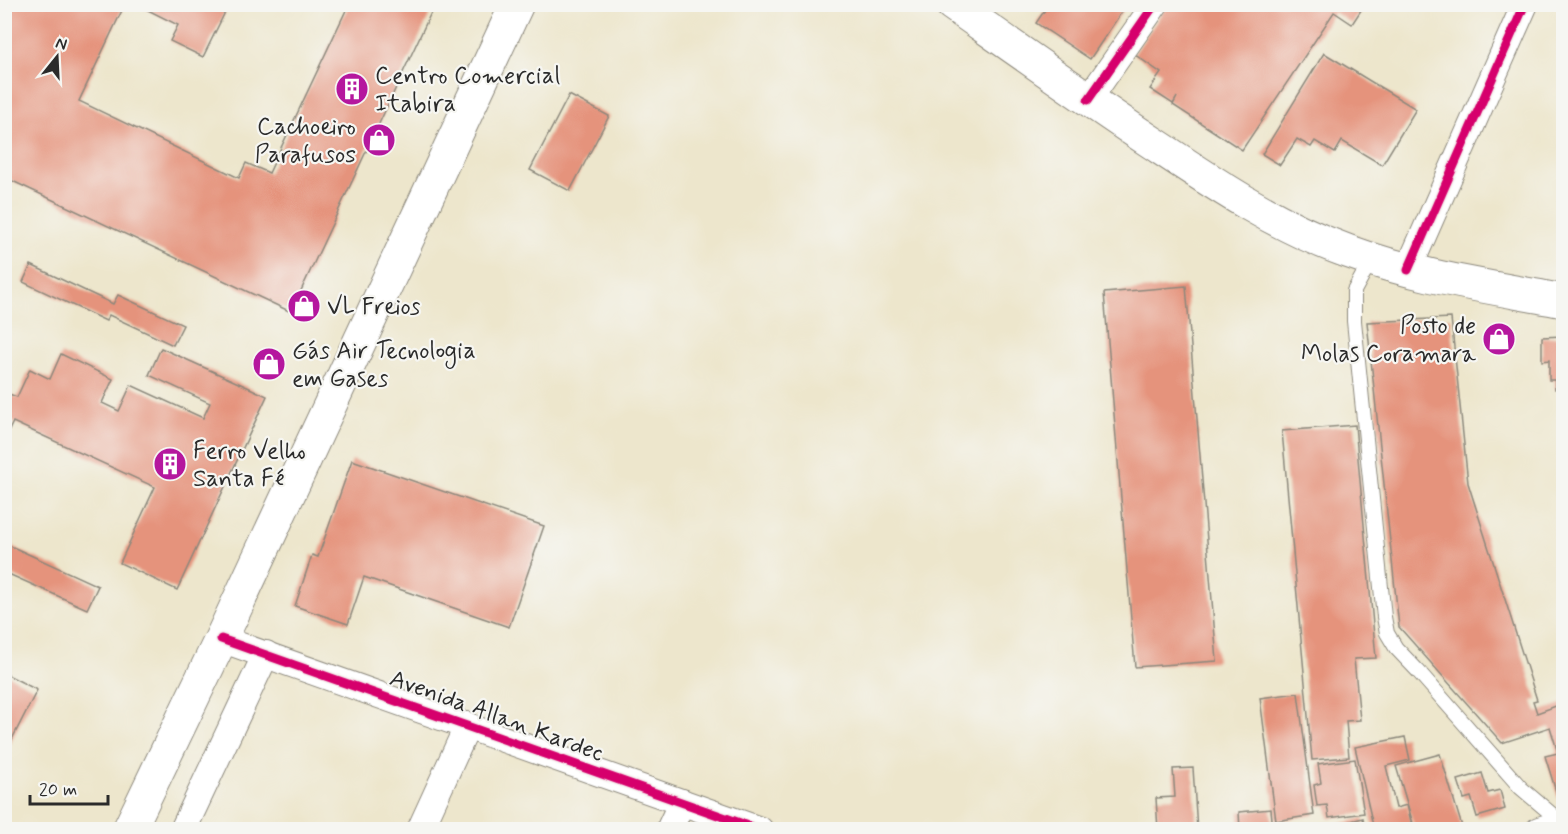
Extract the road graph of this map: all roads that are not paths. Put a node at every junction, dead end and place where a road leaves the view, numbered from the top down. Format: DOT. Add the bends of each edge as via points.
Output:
graph roads {
  1 [pos="517,4"];
  2 [pos="952,4"];
  3 [pos="1155,4"];
  4 [pos="1525,4"];
  5 [pos="1088,100"];
  6 [pos="1371,260"];
  7 [pos="1408,270"];
  8 [pos="1563,301"];
  9 [pos="221,639"];
  10 [pos="266,654"];
  11 [pos="468,725"];
  12 [pos="682,802"];
  13 [pos="1557,824"];
  14 [pos="129,830"];
  15 [pos="183,830"];
  16 [pos="420,830"];
  17 [pos="669,830"];
  18 [pos="760,830"];
  1 -- 9 [label="main road"];
  2 -- 5 [label="main road"];
  3 -- 5 [label="street"];
  4 -- 7 [label="street"];
  5 -- 6 [label="main road" via="1222,189 1292,227"];
  6 -- 7 [label="main road"];
  6 -- 13 [label="lane" via="1354,291 1354,321 1387,633 1396,648"];
  7 -- 8 [label="main road"];
  9 -- 10 [label="street, Avenida Allan Kardec"];
  9 -- 14 [label="main road"];
  10 -- 11 [label="street, Avenida Allan Kardec"];
  10 -- 15 [label="street"];
  11 -- 12 [label="street, Avenida Allan Kardec"];
  11 -- 16 [label="street"];
  12 -- 17 [label="street"];
  12 -- 18 [label="street, Avenida Allan Kardec"];
}
